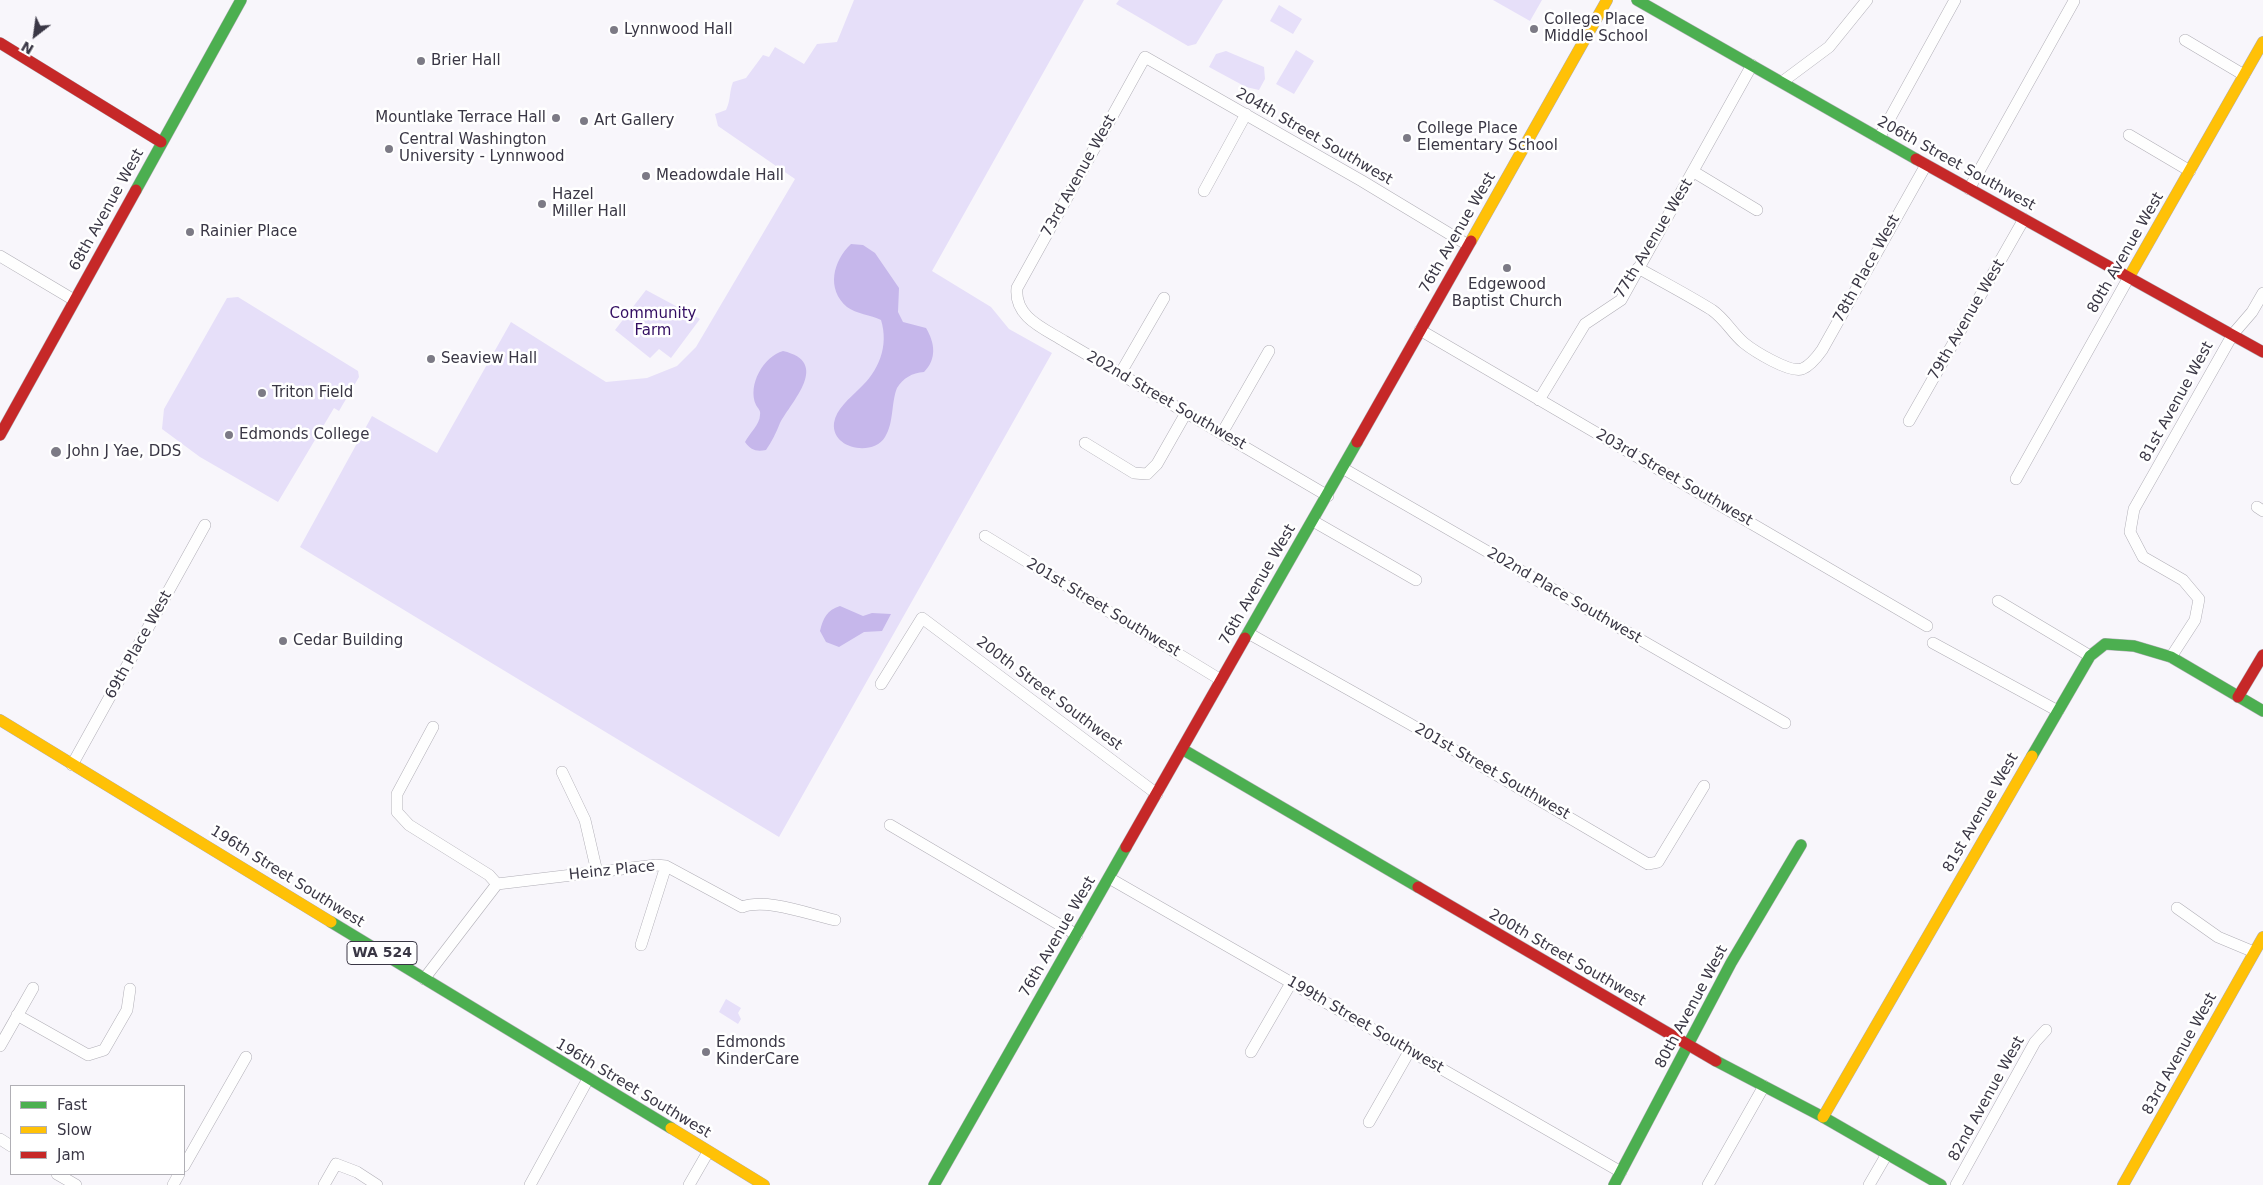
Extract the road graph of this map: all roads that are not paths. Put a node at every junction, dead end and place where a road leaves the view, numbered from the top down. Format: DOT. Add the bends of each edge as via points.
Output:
graph roads {
  1 [pos="1607,0"];
  2 [pos="1637,0"];
  3 [pos="1867,0"];
  4 [pos="1954,0"];
  5 [pos="238,1"];
  6 [pos="2074,1"];
  7 [pos="2185,40"];
  8 [pos="2263,42"];
  9 [pos="0,43"];
  10 [pos="1145,57"];
  11 [pos="1752,65"];
  12 [pos="2244,75"];
  13 [pos="1782,82"];
  14 [pos="1246,114"];
  15 [pos="2129,136"];
  16 [pos="1879,138"];
  17 [pos="161,142"];
  18 [pos="1926,165"];
  19 [pos="2190,171"];
  20 [pos="1694,172"];
  21 [pos="1969,189"];
  22 [pos="1204,191"];
  23 [pos="1757,210"];
  24 [pos="2024,219"];
  25 [pos="1468,245"];
  26 [pos="0,256"];
  27 [pos="1638,268"];
  28 [pos="2129,277"];
  29 [pos="2263,293"];
  30 [pos="1016,296"];
  31 [pos="1164,298"];
  32 [pos="74,300"];
  33 [pos="1420,330"];
  34 [pos="2233,334"];
  35 [pos="1269,351"];
  36 [pos="2263,352"];
  37 [pos="1120,374"];
  38 [pos="1539,400"];
  39 [pos="1186,413"];
  40 [pos="1909,421"];
  41 [pos="1222,433"];
  42 [pos="0,435"];
  43 [pos="1085,443"];
  44 [pos="1344,469"];
  45 [pos="2016,479"];
  46 [pos="1328,496"];
  47 [pos="1313,521"];
  48 [pos="205,525"];
  49 [pos="985,536"];
  50 [pos="1416,580"];
  51 [pos="1998,601"];
  52 [pos="1927,626"];
  53 [pos="1248,633"];
  54 [pos="1933,643"];
  55 [pos="2263,655"];
  56 [pos="2090,656"];
  57 [pos="2171,657"];
  58 [pos="1220,680"];
  59 [pos="881,684"];
  60 [pos="2238,697"];
  61 [pos="2058,711"];
  62 [pos="2263,712"];
  63 [pos="0,720"];
  64 [pos="1784,723"];
  65 [pos="433,727"];
  66 [pos="1182,750"];
  67 [pos="72,765"];
  68 [pos="562,772"];
  69 [pos="1704,786"];
  70 [pos="1157,794"];
  71 [pos="890,825"];
  72 [pos="1801,845"];
  73 [pos="666,866"];
  74 [pos="597,872"];
  75 [pos="1109,878"];
  76 [pos="497,884"];
  77 [pos="2177,908"];
  78 [pos="835,920"];
  79 [pos="1076,935"];
  80 [pos="2263,937"];
  81 [pos="640,946"];
  82 [pos="2254,952"];
  83 [pos="424,979"];
  84 [pos="1292,983"];
  85 [pos="34,988"];
  86 [pos="130,989"];
  87 [pos="17,1016"];
  88 [pos="2046,1030"];
  89 [pos="0,1046"];
  90 [pos="1688,1046"];
  91 [pos="1410,1050"];
  92 [pos="1251,1052"];
  93 [pos="246,1057"];
  94 [pos="588,1080"];
  95 [pos="1764,1086"];
  96 [pos="1823,1117"];
  97 [pos="1369,1122"];
  98 [pos="708,1152"];
  99 [pos="1886,1154"];
  100 [pos="185,1164"];
  101 [pos="1621,1172"];
  102 [pos="59,1175"];
  103 [pos="76,1185"];
  104 [pos="324,1185"];
  105 [pos="378,1185"];
  106 [pos="530,1185"];
  107 [pos="689,1185"];
  108 [pos="764,1185"];
  109 [pos="934,1185"];
  110 [pos="1614,1185"];
  111 [pos="1708,1185"];
  112 [pos="1869,1185"];
  113 [pos="1941,1185"];
  114 [pos="1956,1185"];
  115 [pos="2123,1185"];
  1 -- 25 [label="street, 76th Avenue West"];
  2 -- 11 [label="street, 206th Street Southwest"];
  3 -- 13 [label="street" via="1829,47"];
  4 -- 16 [label="street"];
  5 -- 17 [label="street, 68th Avenue West"];
  6 -- 21 [label="street"];
  7 -- 12 [label="street"];
  8 -- 12 [label="street, 80th Avenue West"];
  9 -- 17 [label="street"];
  10 -- 14 [label="street, 204th Street Southwest"];
  10 -- 30 [label="street, 73rd Avenue West" via="1017,288"];
  11 -- 13 [label="street, 206th Street Southwest"];
  11 -- 20 [label="street, 77th Avenue West"];
  12 -- 19 [label="street, 80th Avenue West"];
  13 -- 16 [label="street, 206th Street Southwest"];
  14 -- 22 [label="street"];
  14 -- 25 [label="street, 204th Street Southwest"];
  15 -- 19 [label="street"];
  16 -- 18 [label="street, 206th Street Southwest"];
  17 -- 32 [label="street, 68th Avenue West"];
  18 -- 21 [label="street, 206th Street Southwest"];
  18 -- 27 [label="street, 78th Place West" via="1822,350 1802,369 1791,369 1775,362 1743,342 1729,324 1712,311"];
  19 -- 28 [label="street, 80th Avenue West"];
  20 -- 23 [label="street"];
  20 -- 27 [label="street, 77th Avenue West"];
  21 -- 24 [label="street, 206th Street Southwest"];
  24 -- 28 [label="street, 206th Street Southwest"];
  24 -- 40 [label="street, 79th Avenue West"];
  25 -- 33 [label="street, 76th Avenue West"];
  26 -- 32 [label="street"];
  27 -- 38 [label="street, 77th Avenue West" via="1621,300 1585,324"];
  28 -- 34 [label="street, 206th Street Southwest"];
  28 -- 45 [label="street, 80th Avenue West"];
  29 -- 34 [label="street, 81st Avenue West"];
  30 -- 37 [label="street, 202nd Street Southwest" via="1018,307 1027,318"];
  31 -- 37 [label="street"];
  32 -- 42 [label="street, 68th Avenue West"];
  33 -- 38 [label="street, 203rd Street Southwest"];
  33 -- 44 [label="street, 76th Avenue West"];
  34 -- 36 [label="street, 206th Street Southwest"];
  34 -- 57 [label="street, 81st Avenue West" via="2134,509 2130,532 2143,557 2183,580 2199,599 2196,620"];
  35 -- 41 [label="street"];
  37 -- 39 [label="street, 202nd Street Southwest"];
  38 -- 52 [label="street, 203rd Street Southwest"];
  39 -- 41 [label="street, 202nd Street Southwest"];
  39 -- 43 [label="street" via="1157,464 1147,474 1134,473"];
  41 -- 46 [label="street, 202nd Street Southwest"];
  44 -- 46 [label="street, 76th Avenue West"];
  44 -- 64 [label="street, 202nd Place Southwest"];
  46 -- 47 [label="street, 76th Avenue West"];
  47 -- 50 [label="street"];
  47 -- 53 [label="street, 76th Avenue West"];
  48 -- 67 [label="street, 69th Place West"];
  49 -- 58 [label="street, 201st Street Southwest"];
  51 -- 56 [label="street"];
  53 -- 58 [label="street, 76th Avenue West"];
  53 -- 69 [label="street, 201st Street Southwest" via="1648,864 1658,862"];
  54 -- 61 [label="street"];
  55 -- 60 [label="street"];
  56 -- 57 [label="street" via="2104,644 2134,646"];
  56 -- 61 [label="street, 81st Avenue West"];
  57 -- 60 [label="street"];
  58 -- 66 [label="street, 76th Avenue West"];
  59 -- 70 [label="street, 200th Street Southwest" via="922,618"];
  60 -- 62 [label="street"];
  61 -- 96 [label="street, 81st Avenue West"];
  63 -- 67 [label="street, 196th Street Southwest / WA 524"];
  65 -- 76 [label="street" via="397,794 397,812 409,825 489,875"];
  66 -- 70 [label="street, 76th Avenue West"];
  66 -- 90 [label="street, 200th Street Southwest"];
  67 -- 83 [label="street, 196th Street Southwest / WA 524"];
  68 -- 74 [label="street" via="585,820"];
  70 -- 75 [label="street, 76th Avenue West"];
  71 -- 79 [label="street"];
  72 -- 90 [label="street, 80th Avenue West" via="1731,963"];
  73 -- 74 [label="street, Heinz Place" via="656,864"];
  73 -- 78 [label="street, Heinz Place" via="742,907 753,903 768,905"];
  73 -- 81 [label="street"];
  74 -- 76 [label="street, Heinz Place"];
  75 -- 79 [label="street, 76th Avenue West"];
  75 -- 84 [label="street, 199th Street Southwest"];
  76 -- 83 [label="street"];
  77 -- 82 [label="street" via="2218,937"];
  79 -- 109 [label="street, 76th Avenue West"];
  80 -- 82 [label="street, 83rd Avenue West"];
  82 -- 115 [label="street, 83rd Avenue West"];
  83 -- 94 [label="street, 196th Street Southwest / WA 524"];
  84 -- 91 [label="street, 199th Street Southwest"];
  84 -- 92 [label="street"];
  85 -- 87 [label="street"];
  86 -- 87 [label="street" via="127,1010 104,1050 88,1055"];
  87 -- 89 [label="street"];
  88 -- 114 [label="street, 82nd Avenue West" via="2035,1042"];
  90 -- 95 [label="street, 200th Street Southwest"];
  90 -- 101 [label="street, 80th Avenue West"];
  91 -- 97 [label="street"];
  91 -- 101 [label="street, 199th Street Southwest"];
  93 -- 100 [label="street"];
  94 -- 98 [label="street, 196th Street Southwest / WA 524"];
  94 -- 106 [label="street"];
  95 -- 96 [label="street, 200th Street Southwest"];
  95 -- 111 [label="street"];
  96 -- 99 [label="street, 200th Street Southwest"];
  98 -- 107 [label="street"];
  98 -- 108 [label="street, 196th Street Southwest / WA 524"];
  99 -- 112 [label="street"];
  99 -- 113 [label="street, 200th Street Southwest"];
  101 -- 110 [label="street, 80th Avenue West"];
  102 -- 103 [label="street"];
  104 -- 105 [label="street" via="336,1164"];
}
